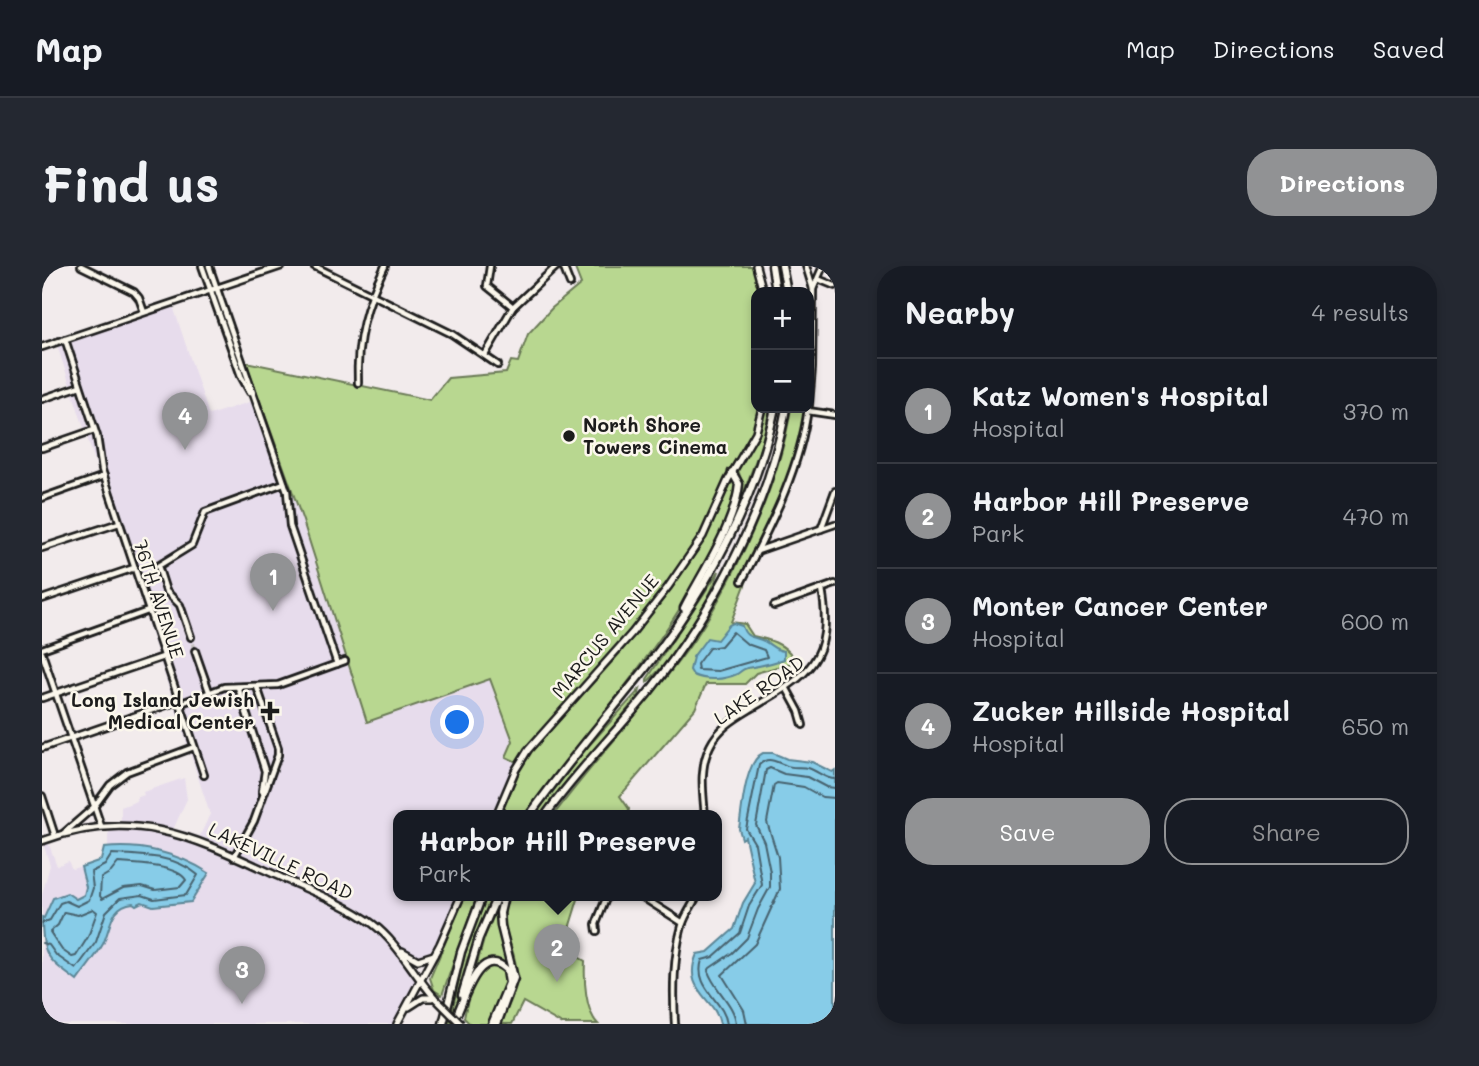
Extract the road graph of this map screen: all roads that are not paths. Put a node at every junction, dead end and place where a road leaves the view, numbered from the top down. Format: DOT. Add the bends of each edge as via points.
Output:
graph roads {
  1 [pos="80,266"];
  2 [pos="202,266"];
  3 [pos="209,266"];
  4 [pos="282,266"];
  5 [pos="314,266"];
  6 [pos="385,266"];
  7 [pos="490,266"];
  8 [pos="557,266"];
  9 [pos="563,266"];
  10 [pos="756,266"];
  11 [pos="772,266"];
  12 [pos="782,266"];
  13 [pos="806,266"];
  14 [pos="823,266"];
  15 [pos="818,279"];
  16 [pos="570,284"];
  17 [pos="835,286"];
  18 [pos="762,287"];
  19 [pos="775,287"];
  20 [pos="786,287"];
  21 [pos="812,287"];
  22 [pos="814,287"];
  23 [pos="217,288"];
  24 [pos="210,290"];
  25 [pos="371,294"];
  26 [pos="513,307"];
  27 [pos="144,312"];
  28 [pos="65,339"];
  29 [pos="42,346"];
  30 [pos="485,355"];
  31 [pos="498,365"];
  32 [pos="358,383"];
  33 [pos="80,386"];
  34 [pos="255,398"];
  35 [pos="42,399"];
  36 [pos="814,410"];
  37 [pos="761,413"];
  38 [pos="774,413"];
  39 [pos="785,413"];
  40 [pos="807,413"];
  41 [pos="835,415"];
  42 [pos="94,430"];
  43 [pos="42,448"];
  44 [pos="732,472"];
  45 [pos="104,477"];
  46 [pos="284,483"];
  47 [pos="835,491"];
  48 [pos="42,498"];
  49 [pos="119,523"];
  50 [pos="835,524"];
  51 [pos="821,529"];
  52 [pos="42,548"];
  53 [pos="757,551"];
  54 [pos="134,568"];
  55 [pos="742,581"];
  56 [pos="835,584"];
  57 [pos="822,589"];
  58 [pos="42,599"];
  59 [pos="774,606"];
  60 [pos="148,611"];
  61 [pos="831,620"];
  62 [pos="670,634"];
  63 [pos="191,637"];
  64 [pos="195,650"];
  65 [pos="42,651"];
  66 [pos="825,656"];
  67 [pos="163,657"];
  68 [pos="345,662"];
  69 [pos="337,664"];
  70 [pos="238,687"];
  71 [pos="257,687"];
  72 [pos="787,689"];
  73 [pos="209,691"];
  74 [pos="55,693"];
  75 [pos="42,698"];
  76 [pos="178,703"];
  77 [pos="803,725"];
  78 [pos="71,738"];
  79 [pos="194,747"];
  80 [pos="42,748"];
  81 [pos="204,775"];
  82 [pos="42,796"];
  83 [pos="261,802"];
  84 [pos="94,807"];
  85 [pos="498,810"];
  86 [pos="533,810"];
  87 [pos="550,810"];
  88 [pos="705,810"];
  89 [pos="101,826"];
  90 [pos="64,833"];
  91 [pos="55,836"];
  92 [pos="42,841"];
  93 [pos="234,857"];
  94 [pos="459,901"];
  95 [pos="480,901"];
  96 [pos="495,901"];
  97 [pos="503,901"];
  98 [pos="605,901"];
  99 [pos="649,901"];
  100 [pos="694,901"];
  101 [pos="682,923"];
  102 [pos="597,931"];
  103 [pos="397,948"];
  104 [pos="434,955"];
  105 [pos="421,981"];
  106 [pos="435,998"];
  107 [pos="407,1009"];
  108 [pos="458,1012"];
  109 [pos="397,1024"];
  110 [pos="443,1024"];
  111 [pos="459,1024"];
  112 [pos="495,1024"];
  113 [pos="675,1024"];
  1 -- 27 [label="street" via="134,292"];
  2 -- 24 [label="street"];
  3 -- 23 [label="street"];
  4 -- 23 [label="street"];
  5 -- 25 [label="street"];
  6 -- 25 [label="street"];
  7 -- 26 [label="street" via="487,286"];
  8 -- 26 [label="street"];
  9 -- 16 [label="street"];
  10 -- 18 [label="main road"];
  11 -- 19 [label="highway"];
  12 -- 20 [label="highway"];
  13 -- 21 [label="street"];
  14 -- 15 [label="street"];
  15 -- 17 [label="street"];
  15 -- 22 [label="street"];
  23 -- 24 [label="street"];
  23 -- 34 [label="street"];
  24 -- 27 [label="street"];
  24 -- 34 [label="street" via="240,376"];
  25 -- 30 [label="street"];
  25 -- 32 [label="street" via="360,333"];
  26 -- 30 [label="street"];
  27 -- 28 [label="street"];
  28 -- 29 [label="street"];
  28 -- 33 [label="street"];
  30 -- 31 [label="street"];
  33 -- 35 [label="street"];
  33 -- 42 [label="street"];
  34 -- 46 [label="street"];
  36 -- 41 [label="street"];
  37 -- 44 [label="main road, MARCUS AVENUE" via="756,432"];
  38 -- 62 [label="highway" via="745,504 717,562"];
  39 -- 87 [label="highway" via="762,492 716,591 649,691"];
  40 -- 53 [label="street" via="790,481"];
  42 -- 43 [label="street"];
  42 -- 45 [label="street, 76TH AVENUE"];
  44 -- 62 [label="highway" via="739,484 737,497 711,561"];
  44 -- 85 [label="main road, MARCUS AVENUE" via="703,536 668,587 527,750"];
  45 -- 48 [label="street"];
  45 -- 49 [label="street, 76TH AVENUE"];
  46 -- 63 [label="street" via="205,512 192,545 158,566 166,591 180,605"];
  46 -- 69 [label="street" via="290,526"];
  47 -- 51 [label="street"];
  49 -- 52 [label="street"];
  49 -- 54 [label="street, 76TH AVENUE"];
  50 -- 51 [label="street"];
  51 -- 53 [label="street"];
  53 -- 55 [label="street"];
  54 -- 58 [label="street"];
  54 -- 60 [label="street, 76TH AVENUE"];
  56 -- 57 [label="street"];
  57 -- 59 [label="street"];
  57 -- 61 [label="street"];
  60 -- 65 [label="street"];
  60 -- 67 [label="street, 76TH AVENUE"];
  62 -- 86 [label="highway"];
  64 -- 73 [label="street"];
  65 -- 74 [label="street"];
  66 -- 72 [label="street, LAKE ROAD" via="811,673"];
  67 -- 74 [label="street"];
  67 -- 76 [label="street, 76TH AVENUE"];
  68 -- 69 [label="street"];
  69 -- 71 [label="street" via="278,685"];
  70 -- 71 [label="street"];
  70 -- 73 [label="street"];
  70 -- 83 [label="street" via="265,771"];
  71 -- 83 [label="street" via="278,752"];
  72 -- 77 [label="street"];
  72 -- 88 [label="street, LAKE ROAD" via="729,723 712,741 704,763"];
  73 -- 76 [label="street"];
  74 -- 75 [label="street"];
  74 -- 78 [label="street"];
  76 -- 78 [label="street"];
  76 -- 79 [label="street, 76TH AVENUE"];
  78 -- 80 [label="street"];
  78 -- 84 [label="street"];
  79 -- 81 [label="street, 76TH AVENUE"];
  79 -- 84 [label="street" via="127,772"];
  82 -- 91 [label="street"];
  83 -- 93 [label="street"];
  84 -- 89 [label="street"];
  84 -- 90 [label="street"];
  89 -- 90 [label="main road, LAKEVILLE ROAD"];
  89 -- 93 [label="main road, LAKEVILLE ROAD" via="166,830"];
  90 -- 91 [label="main road, LAKEVILLE ROAD"];
  91 -- 92 [label="main road, LAKEVILLE ROAD"];
  93 -- 103 [label="main road, LAKEVILLE ROAD" via="345,907"];
  94 -- 104 [label="main road"];
  95 -- 110 [label="highway" via="458,959"];
  96 -- 108 [label="highway"];
  97 -- 112 [label="highway" via="501,926 514,978"];
  98 -- 102 [label="street"];
  99 -- 101 [label="street"];
  100 -- 101 [label="street"];
  101 -- 113 [label="street" via="673,986"];
  103 -- 104 [label="main road" via="418,960"];
  103 -- 105 [label="main road, LAKEVILLE ROAD"];
  104 -- 105 [label="main road"];
  105 -- 106 [label="main road, LAKEVILLE ROAD"];
  105 -- 107 [label="main road"];
  106 -- 107 [label="main road" via="423,998"];
  106 -- 111 [label="main road, LAKEVILLE ROAD, bridge"];
  107 -- 109 [label="main road"];
  108 -- 111 [label="highway"];
  108 -- 112 [label="highway" via="478,970 496,963 507,970 509,981"];
}
